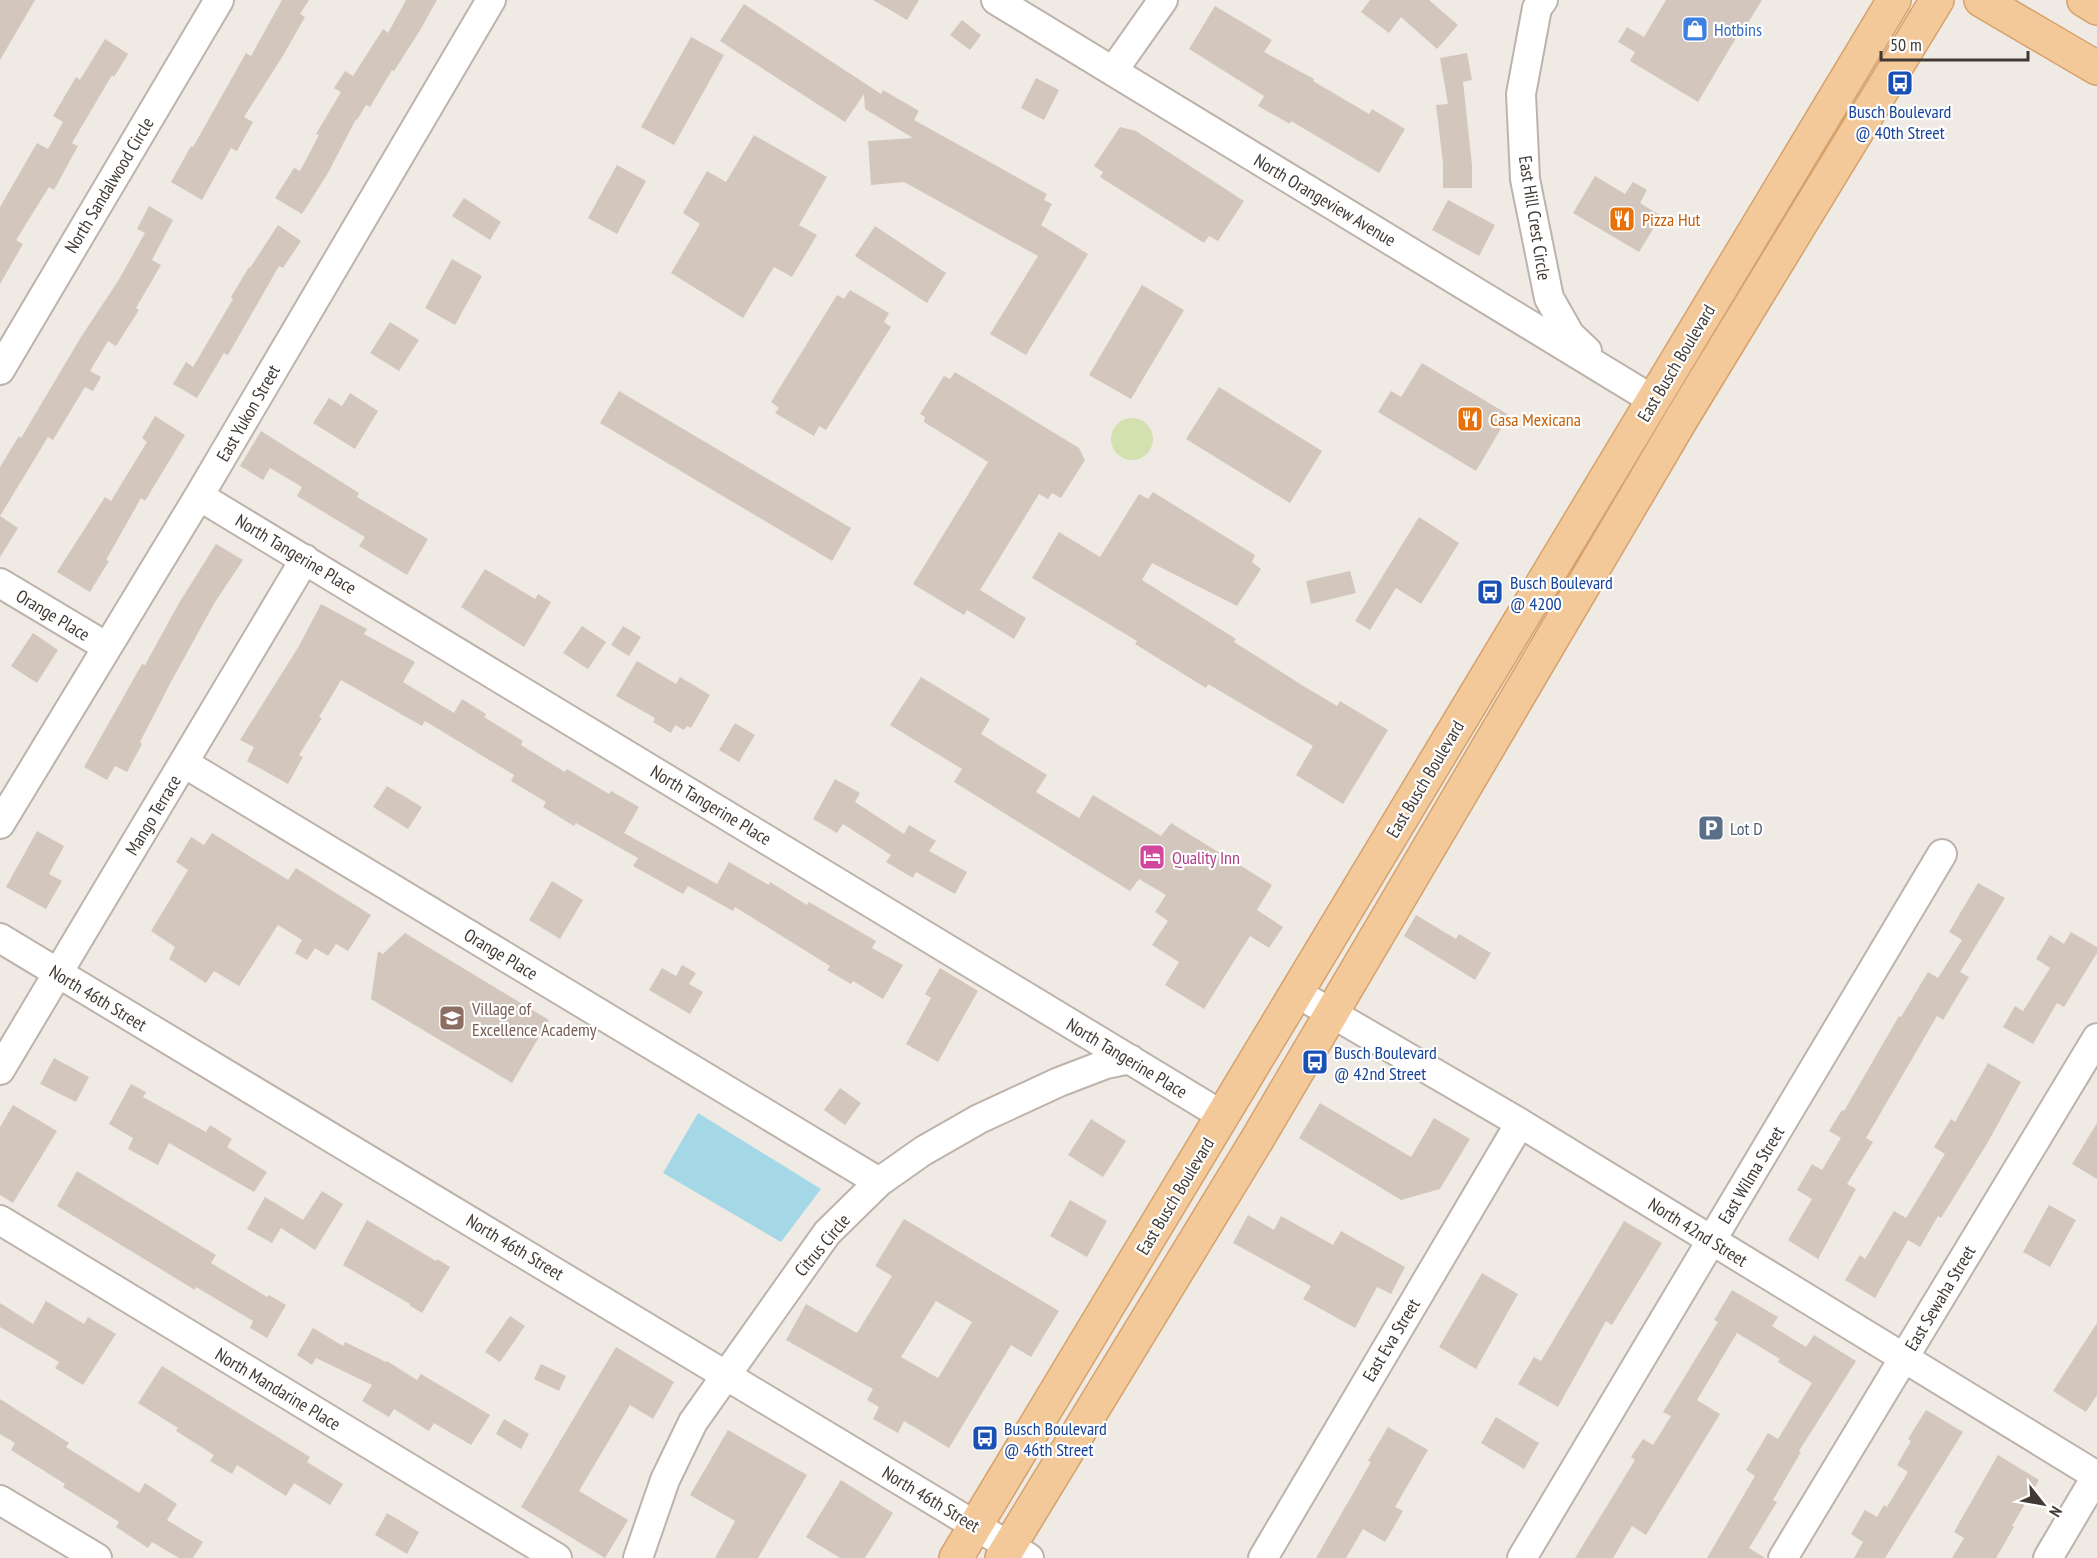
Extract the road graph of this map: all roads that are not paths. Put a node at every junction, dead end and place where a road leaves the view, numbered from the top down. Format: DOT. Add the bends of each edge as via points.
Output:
graph roads {
  1 [pos="219,0"];
  2 [pos="491,0"];
  3 [pos="996,0"];
  4 [pos="1163,0"];
  5 [pos="1894,0"];
  6 [pos="1937,0"];
  7 [pos="1981,0"];
  8 [pos="2084,0"];
  9 [pos="1535,3"];
  10 [pos="2097,8"];
  11 [pos="2097,68"];
  12 [pos="1113,71"];
  13 [pos="0,370"];
  14 [pos="1616,378"];
  15 [pos="1653,400"];
  16 [pos="199,496"];
  17 [pos="305,559"];
  18 [pos="0,583"];
  19 [pos="1564,618"];
  20 [pos="106,647"];
  21 [pos="184,763"];
  22 [pos="0,824"];
  23 [pos="1942,854"];
  24 [pos="0,938"];
  25 [pos="57,973"];
  26 [pos="1297,993"];
  27 [pos="1332,1012"];
  28 [pos="2097,1038"];
  29 [pos="1130,1059"];
  30 [pos="0,1070"];
  31 [pos="1223,1116"];
  32 [pos="1520,1123"];
  33 [pos="879,1182"];
  34 [pos="0,1221"];
  35 [pos="1712,1241"];
  36 [pos="1904,1358"];
  37 [pos="727,1375"];
  38 [pos="2097,1476"];
  39 [pos="0,1500"];
  40 [pos="975,1526"];
  41 [pos="1014,1554"];
  42 [pos="97,1558"];
  43 [pos="557,1558"];
  44 [pos="638,1558"];
  45 [pos="956,1558"];
  46 [pos="1263,1558"];
  47 [pos="1522,1558"];
  48 [pos="1783,1558"];
  49 [pos="2048,1558"];
  1 -- 13 [label="street, North Sandalwood Circle"];
  2 -- 16 [label="street, East Yukon Street"];
  3 -- 12 [label="street, North Orangeview Avenue"];
  4 -- 12 [label="street"];
  5 -- 15 [label="main road, East Busch Boulevard"];
  6 -- 19 [label="main road, East Busch Boulevard"];
  7 -- 11 [label="main road"];
  8 -- 10 [label="main road"];
  9 -- 14 [label="street, East Hill Crest Circle" via="1521,94 1525,179 1549,298 1570,335"];
  12 -- 14 [label="street, North Orangeview Avenue"];
  14 -- 15 [label="street, North Orangeview Avenue"];
  15 -- 19 [label="main road" via="1652,431 1578,561"];
  15 -- 26 [label="main road, East Busch Boulevard"];
  16 -- 17 [label="street, North Tangerine Place"];
  16 -- 20 [label="street, East Yukon Street"];
  17 -- 21 [label="street, Mango Terrace"];
  17 -- 29 [label="street, North Tangerine Place"];
  18 -- 20 [label="street, Orange Place"];
  19 -- 27 [label="main road, East Busch Boulevard"];
  20 -- 22 [label="street, East Yukon Street"];
  21 -- 25 [label="street, Mango Terrace"];
  21 -- 33 [label="street, Orange Place"];
  23 -- 35 [label="street, East Wilma Street"];
  24 -- 25 [label="street, North 46th Street"];
  25 -- 30 [label="street, Mango Terrace"];
  25 -- 37 [label="street, North 46th Street"];
  26 -- 27 [label="street, North 42nd Street"];
  26 -- 31 [label="main road, East Busch Boulevard"];
  27 -- 32 [label="street, North 42nd Street"];
  27 -- 41 [label="main road, East Busch Boulevard"];
  28 -- 36 [label="street, East Sewaha Street"];
  29 -- 31 [label="street, North Tangerine Place"];
  29 -- 33 [label="street, Citrus Circle" via="1059,1082 979,1119"];
  31 -- 40 [label="main road, East Busch Boulevard"];
  32 -- 35 [label="street, North 42nd Street"];
  32 -- 46 [label="street, East Eva Street"];
  33 -- 37 [label="street, Citrus Circle" via="827,1233"];
  34 -- 43 [label="street, North Mandarine Place"];
  35 -- 36 [label="street, North 42nd Street"];
  35 -- 47 [label="street, East Wilma Street"];
  36 -- 38 [label="street, North 42nd Street"];
  36 -- 48 [label="street, East Sewaha Street"];
  37 -- 40 [label="street, North 46th Street"];
  37 -- 44 [label="street, Citrus Circle" via="693,1422 665,1480"];
  38 -- 49 [label="street"];
  39 -- 42 [label="street"];
  40 -- 41 [label="street, North 46th Street"];
  40 -- 45 [label="main road, East Busch Boulevard"];
}
